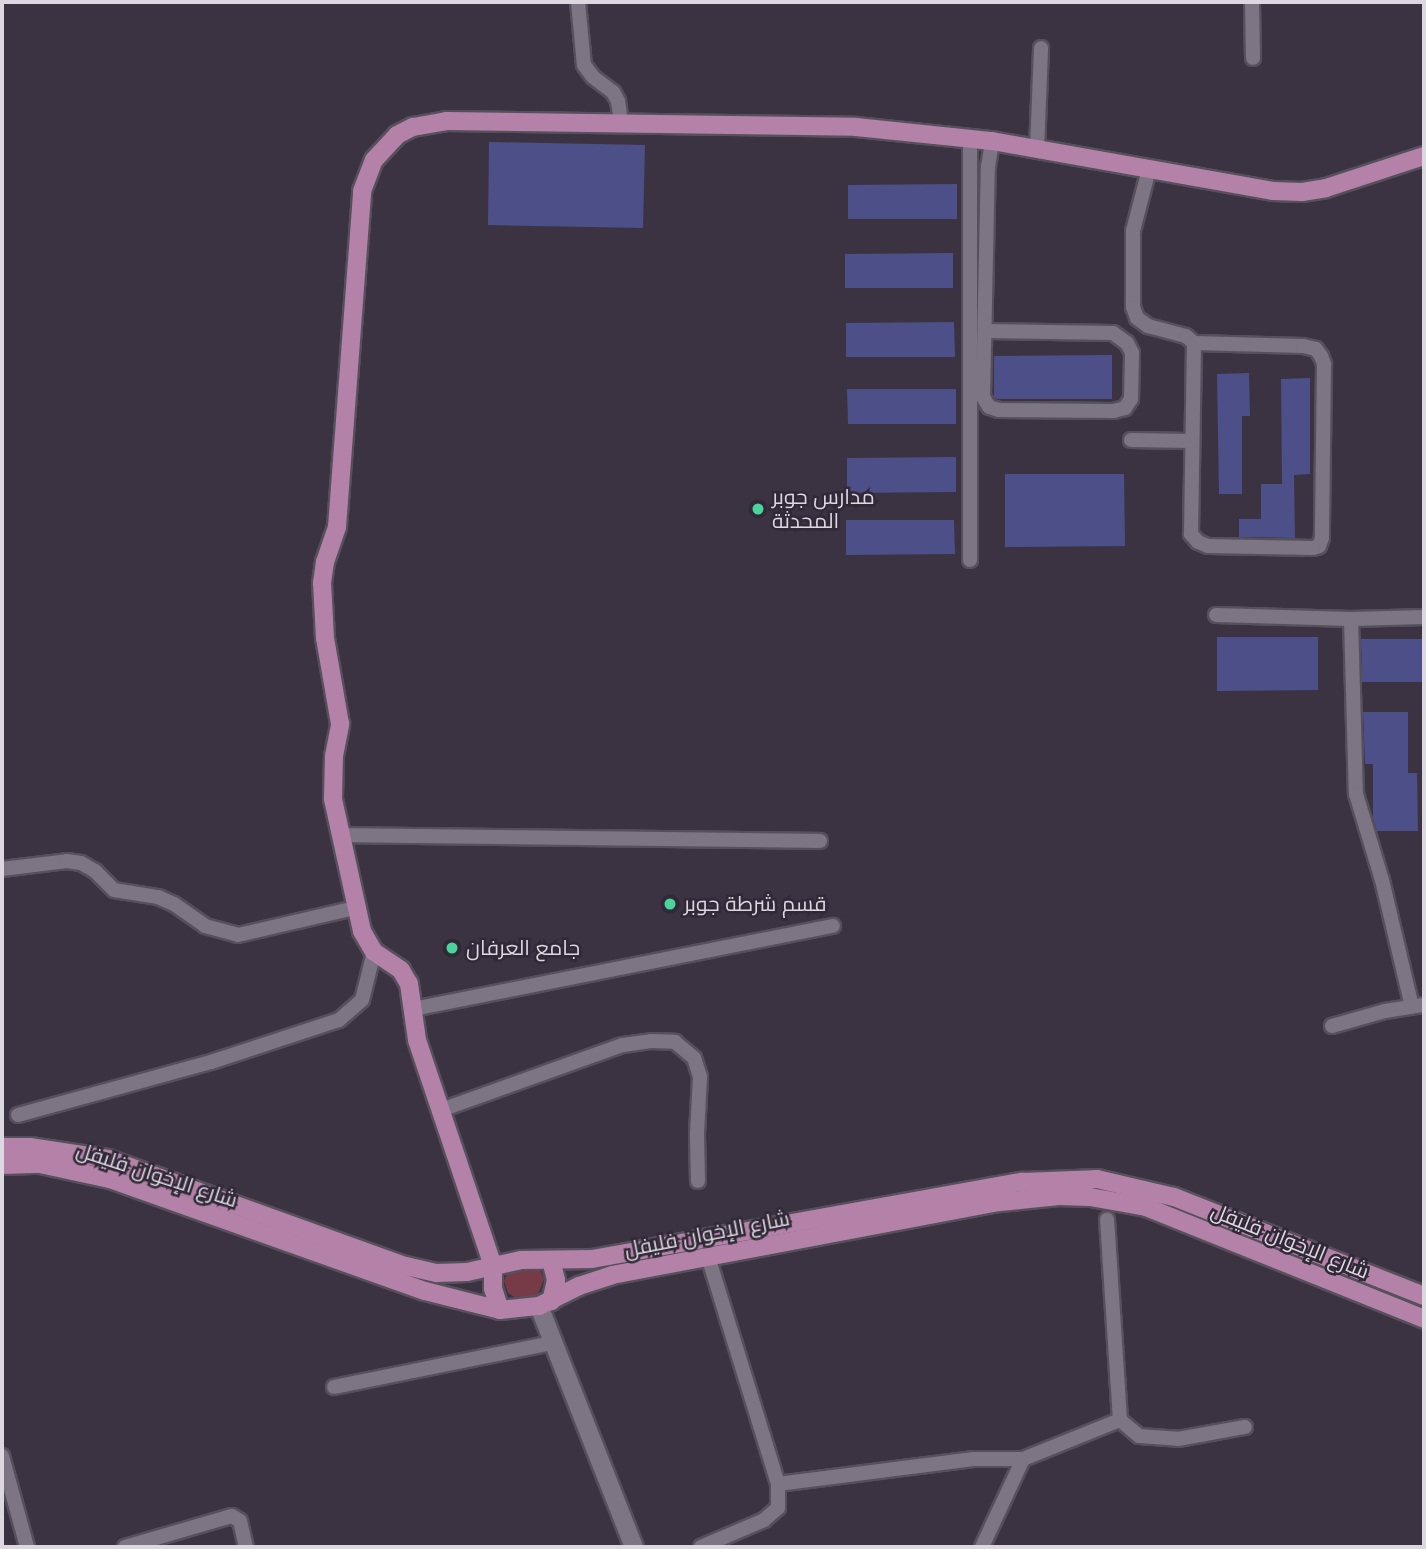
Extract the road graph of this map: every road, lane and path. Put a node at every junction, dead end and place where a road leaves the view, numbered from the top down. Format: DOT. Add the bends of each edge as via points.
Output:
graph roads {
  1 [pos="578,2"];
  2 [pos="1252,2"];
  3 [pos="1041,48"];
  4 [pos="1253,58"];
  5 [pos="621,122"];
  6 [pos="970,138"];
  7 [pos="992,141"];
  8 [pos="1037,149"];
  9 [pos="1424,156"];
  10 [pos="1149,169"];
  11 [pos="986,331"];
  12 [pos="1194,343"];
  13 [pos="1131,440"];
  14 [pos="1191,441"];
  15 [pos="970,561"];
  16 [pos="1216,615"];
  17 [pos="1424,617"];
  18 [pos="1351,619"];
  19 [pos="340,835"];
  20 [pos="820,841"];
  21 [pos="2,869"];
  22 [pos="355,908"];
  23 [pos="833,926"];
  24 [pos="374,952"];
  25 [pos="1418,1006"];
  26 [pos="413,1009"];
  27 [pos="1332,1026"];
  28 [pos="441,1110"];
  29 [pos="18,1115"];
  30 [pos="2,1147"];
  31 [pos="2,1165"];
  32 [pos="698,1181"];
  33 [pos="1149,1199"];
  34 [pos="1107,1219"];
  35 [pos="820,1227"];
  36 [pos="708,1257"];
  37 [pos="551,1260"];
  38 [pos="493,1266"];
  39 [pos="1424,1296"];
  40 [pos="545,1303"];
  41 [pos="500,1310"];
  42 [pos="1424,1319"];
  43 [pos="552,1343"];
  44 [pos="334,1387"];
  45 [pos="1120,1420"];
  46 [pos="1245,1427"];
  47 [pos="2,1456"];
  48 [pos="1023,1458"];
  49 [pos="778,1484"];
  50 [pos="27,1547"];
  51 [pos="125,1547"];
  52 [pos="246,1547"];
  53 [pos="634,1547"];
  54 [pos="701,1547"];
  55 [pos="982,1547"];
  1 -- 5 [label="street" via="584,65 613,92"];
  2 -- 4 [label="street"];
  3 -- 8 [label="street"];
  5 -- 6 [label="main road" via="803,124"];
  5 -- 19 [label="main road" via="429,123 397,135 384,146 366,175 338,516 322,583 325,638 340,724 332,788"];
  6 -- 7 [label="main road"];
  6 -- 15 [label="street"];
  7 -- 8 [label="main road"];
  7 -- 11 [label="street"];
  8 -- 10 [label="main road"];
  9 -- 10 [label="main road" via="1301,192"];
  10 -- 12 [label="street" via="1133,232 1133,307 1137,318 1148,326 1186,336"];
  11 -- 11 [label="street" via="983,397 989,407 1114,411 1125,408 1131,399 1132,353 1127,343 1113,334"];
  12 -- 14 [label="street"];
  12 -- 14 [label="street" via="1303,346 1316,349 1321,356 1319,545 1209,546 1198,542 1189,522"];
  13 -- 14 [label="street"];
  16 -- 18 [label="street"];
  17 -- 18 [label="street"];
  18 -- 25 [label="street" via="1356,794"];
  19 -- 20 [label="street"];
  19 -- 22 [label="main road"];
  21 -- 22 [label="street" via="81,863 114,890 166,900 205,926 238,934"];
  22 -- 24 [label="main road"];
  23 -- 26 [label="street"];
  24 -- 26 [label="main road" via="405,976"];
  24 -- 29 [label="street" via="362,999 339,1020 153,1080"];
  25 -- 27 [label="street"];
  26 -- 28 [label="main road" via="417,1040"];
  28 -- 32 [label="street" via="623,1045 674,1042 694,1058 700,1077"];
  28 -- 38 [label="main road"];
  30 -- 38 [label="main road, شارع الإخوان فليفل" via="108,1159 421,1270 453,1274"];
  31 -- 41 [label="main road, شارع الإخوان فليفل" via="40,1164 110,1179 425,1291"];
  33 -- 35 [label="main road, شارع الإخوان فليفل" via="1097,1179 1048,1179"];
  33 -- 39 [label="main road, شارع الإخوان فليفل"];
  33 -- 42 [label="main road, شارع الإخوان فليفل"];
  34 -- 45 [label="street"];
  35 -- 36 [label="main road, شارع الإخوان فليفل"];
  35 -- 37 [label="main road, شارع الإخوان فليفل" via="592,1259"];
  36 -- 40 [label="main road, شارع الإخوان فليفل" via="612,1275"];
  36 -- 49 [label="street"];
  37 -- 38 [label="main road, شارع الإخوان فليفل"];
  37 -- 40 [label="main road" via="556,1280"];
  38 -- 41 [label="main road" via="493,1289"];
  40 -- 41 [label="main road, شارع الإخوان فليفل"];
  40 -- 43 [label="street"];
  43 -- 44 [label="street"];
  43 -- 53 [label="street"];
  45 -- 46 [label="street" via="1139,1436 1178,1439"];
  45 -- 48 [label="street"];
  47 -- 50 [label="street"];
  48 -- 49 [label="street" via="973,1459"];
  48 -- 55 [label="street"];
  49 -- 54 [label="street" via="778,1508 764,1520"];
  51 -- 52 [label="street" via="232,1516 240,1521"];
}
